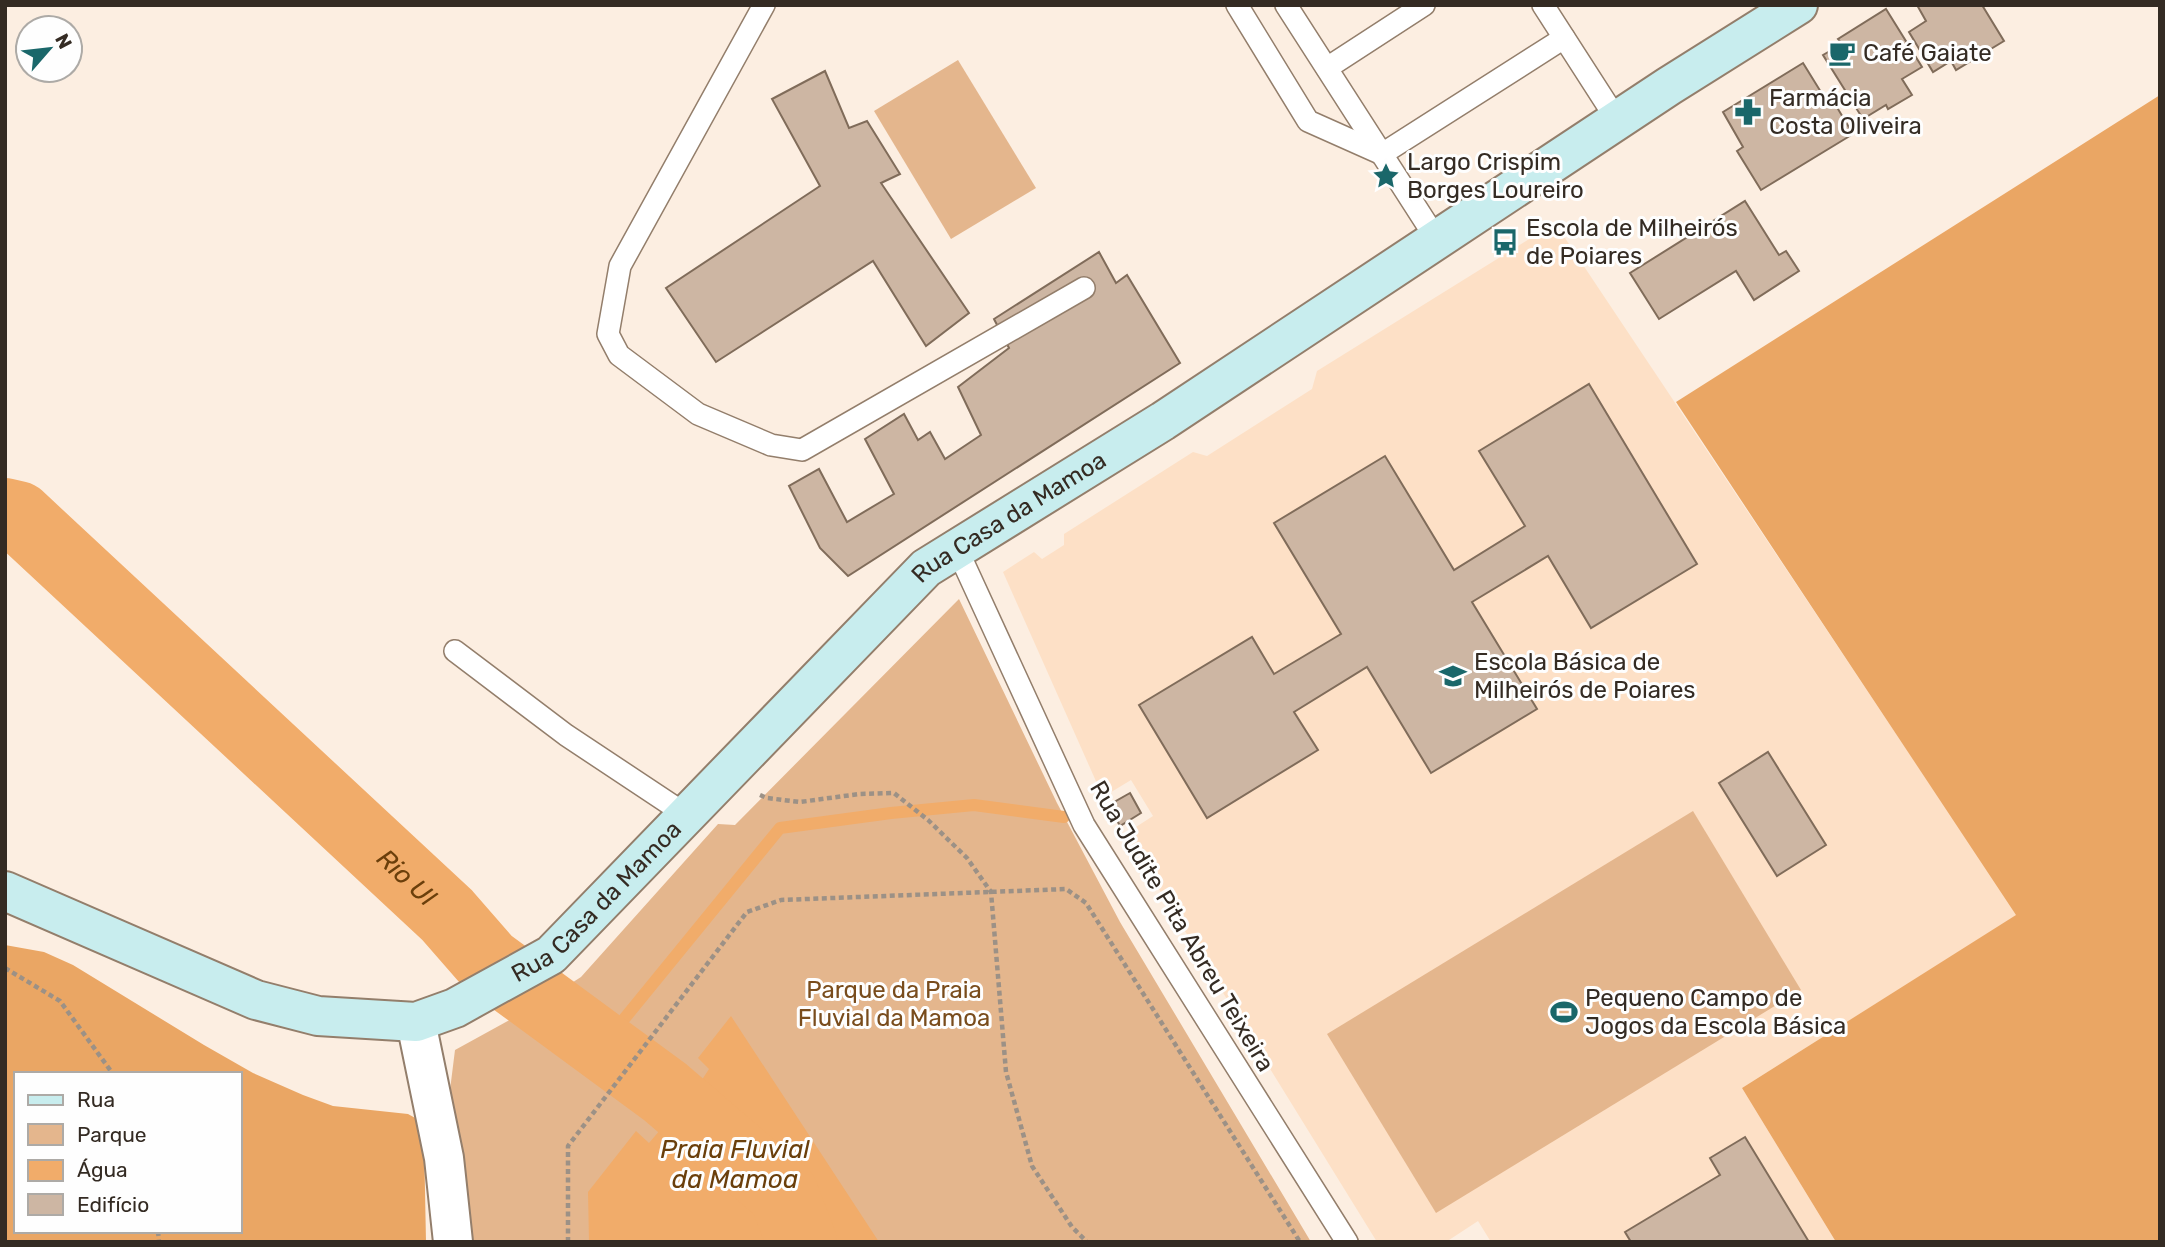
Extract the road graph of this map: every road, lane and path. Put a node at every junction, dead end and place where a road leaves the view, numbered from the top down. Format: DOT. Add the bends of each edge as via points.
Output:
graph roads {
  1 [pos="764,5"];
  2 [pos="1237,5"];
  3 [pos="1286,5"];
  4 [pos="1424,5"];
  5 [pos="1543,5"];
  6 [pos="1798,5"];
  7 [pos="1564,38"];
  8 [pos="1327,68"];
  9 [pos="1617,120"];
  10 [pos="1382,154"];
  11 [pos="1437,240"];
  12 [pos="1084,288"];
  13 [pos="957,549"];
  14 [pos="455,651"];
  15 [pos="726,777"];
  16 [pos="688,816"];
  17 [pos="5,891"];
  18 [pos="991,892"];
  19 [pos="5,968"];
  20 [pos="416,1022"];
  21 [pos="112,1072"];
  22 [pos="453,1242"];
  23 [pos="568,1242"];
  24 [pos="1087,1242"];
  25 [pos="1300,1242"];
  26 [pos="1347,1242"];
  1 -- 12 [label="lane" via="620,266 608,334 619,355 698,414 771,445 802,450"];
  2 -- 10 [label="lane" via="1307,121"];
  3 -- 8 [label="lane"];
  4 -- 8 [label="lane"];
  5 -- 7 [label="lane"];
  6 -- 9 [label="street, Rua Casa da Mamoa"];
  7 -- 9 [label="lane"];
  7 -- 10 [label="lane"];
  8 -- 10 [label="lane"];
  9 -- 11 [label="street, Rua Casa da Mamoa"];
  10 -- 11 [label="lane"];
  11 -- 13 [label="street, Rua Casa da Mamoa" via="1163,421"];
  13 -- 15 [label="street, Rua Casa da Mamoa" via="926,568"];
  13 -- 26 [label="lane, Rua Judite Pita Abreu Teixeira" via="1084,825"];
  14 -- 16 [label="lane" via="566,735"];
  15 -- 16 [label="street, Rua Casa da Mamoa"];
  15 -- 18 [label="path" via="767,799 800,802 894,793 967,858"];
  16 -- 20 [label="street, Rua Casa da Mamoa" via="551,955 455,1008"];
  17 -- 20 [label="street" via="256,1000 317,1016"];
  18 -- 23 [label="path" via="782,900 747,912 568,1146"];
  18 -- 24 [label="path" via="1006,1072 1032,1166"];
  18 -- 25 [label="path" via="1066,889 1086,903"];
  19 -- 21 [label="path" via="60,1001"];
  20 -- 22 [label="street" via="444,1158"];
}
